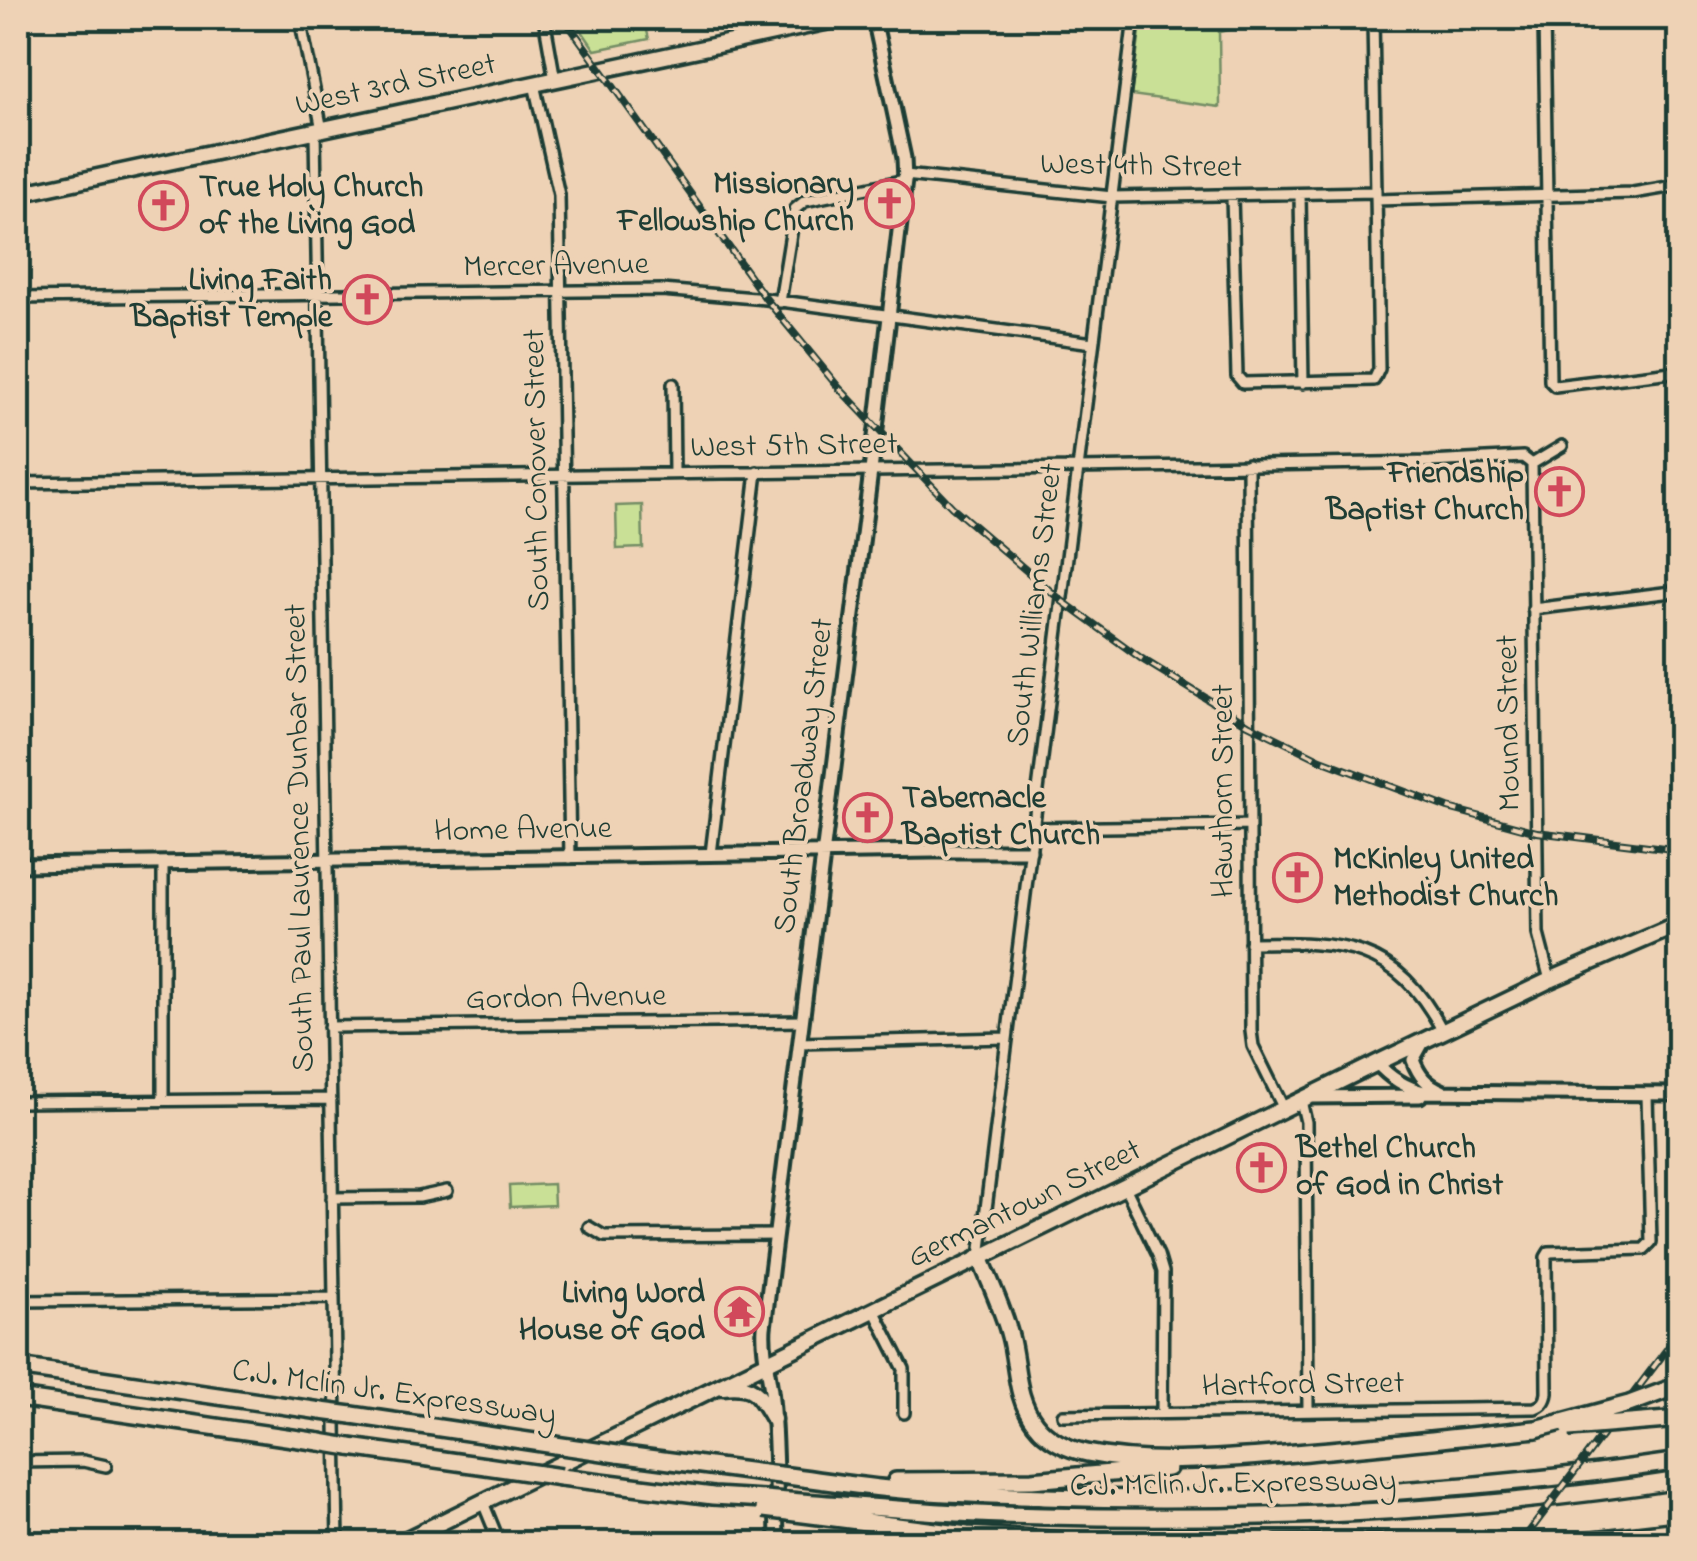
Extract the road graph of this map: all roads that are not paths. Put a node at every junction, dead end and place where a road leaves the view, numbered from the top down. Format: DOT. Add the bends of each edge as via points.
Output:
graph roads {
  1 [pos="300,18"];
  2 [pos="544,18"];
  3 [pos="844,18"];
  4 [pos="874,18"];
  5 [pos="1134,18"];
  6 [pos="1373,18"];
  7 [pos="1544,18"];
  8 [pos="555,80"];
  9 [pos="534,84"];
  10 [pos="318,130"];
  11 [pos="905,177"];
  12 [pos="1680,185"];
  13 [pos="18,194"];
  14 [pos="1300,194"];
  15 [pos="1232,196"];
  16 [pos="1376,196"];
  17 [pos="1547,196"];
  18 [pos="1112,198"];
  19 [pos="560,292"];
  20 [pos="318,295"];
  21 [pos="18,298"];
  22 [pos="780,302"];
  23 [pos="889,317"];
  24 [pos="1093,343"];
  25 [pos="1680,370"];
  26 [pos="1303,383"];
  27 [pos="673,384"];
  28 [pos="1562,446"];
  29 [pos="1248,464"];
  30 [pos="1532,464"];
  31 [pos="1078,468"];
  32 [pos="871,471"];
  33 [pos="757,472"];
  34 [pos="674,473"];
  35 [pos="563,475"];
  36 [pos="321,479"];
  37 [pos="18,483"];
  38 [pos="1680,591"];
  39 [pos="1534,609"];
  40 [pos="1249,825"];
  41 [pos="1033,828"];
  42 [pos="1030,851"];
  43 [pos="823,853"];
  44 [pos="711,854"];
  45 [pos="570,858"];
  46 [pos="326,861"];
  47 [pos="163,864"];
  48 [pos="18,866"];
  49 [pos="1680,924"];
  50 [pos="1250,943"];
  51 [pos="1550,980"];
  52 [pos="802,1021"];
  53 [pos="330,1027"];
  54 [pos="1443,1032"];
  55 [pos="1007,1038"];
  56 [pos="799,1042"];
  57 [pos="1423,1042"];
  58 [pos="1377,1063"];
  59 [pos="1451,1093"];
  60 [pos="1466,1094"];
  61 [pos="1647,1094"];
  62 [pos="1680,1094"];
  63 [pos="330,1098"];
  64 [pos="1305,1099"];
  65 [pos="164,1100"];
  66 [pos="18,1102"];
  67 [pos="1284,1109"];
  68 [pos="1125,1187"];
  69 [pos="447,1191"];
  70 [pos="332,1198"];
  71 [pos="589,1227"];
  72 [pos="776,1235"];
  73 [pos="980,1257"];
  74 [pos="334,1298"];
  75 [pos="18,1301"];
  76 [pos="874,1310"];
  77 [pos="768,1361"];
  78 [pos="18,1367"];
  79 [pos="1680,1385"];
  80 [pos="718,1388"];
  81 [pos="18,1398"];
  82 [pos="1308,1410"];
  83 [pos="1162,1412"];
  84 [pos="904,1413"];
  85 [pos="1063,1415"];
  86 [pos="774,1419"];
  87 [pos="1680,1419"];
  88 [pos="1536,1429"];
  89 [pos="1226,1458"];
  90 [pos="1680,1461"];
  91 [pos="18,1462"];
  92 [pos="106,1466"];
  93 [pos="1680,1480"];
  94 [pos="828,1481"];
  95 [pos="482,1500"];
  96 [pos="788,1507"];
  97 [pos="1680,1530"];
  98 [pos="1316,1542"];
  99 [pos="1586,1542"];
  100 [pos="1680,1542"];
  101 [pos="338,1544"];
  102 [pos="397,1544"];
  103 [pos="500,1544"];
  104 [pos="776,1544"];
  105 [pos="1114,1544"];
  106 [pos="1277,1544"];
  1 -- 10 [label="street, South Paul Laurence Dunbar Street"];
  2 -- 8 [label="street"];
  3 -- 8 [label="main road, West 3rd Street"];
  4 -- 11 [label="street, South Broadway Street"];
  5 -- 18 [label="street, South Williams Street"];
  6 -- 16 [label="street"];
  7 -- 17 [label="street"];
  8 -- 9 [label="main road, West 3rd Street"];
  9 -- 10 [label="main road, West 3rd Street"];
  9 -- 19 [label="street, South Conover Street" via="559,195"];
  10 -- 13 [label="main road, West 3rd Street"];
  10 -- 20 [label="street, South Paul Laurence Dunbar Street"];
  11 -- 18 [label="street, West 4th Street"];
  11 -- 22 [label="street, West 4th Street" via="794,209"];
  11 -- 23 [label="street, South Broadway Street"];
  12 -- 17 [label="street, West 4th Street"];
  14 -- 15 [label="street, West 4th Street"];
  14 -- 16 [label="street, West 4th Street"];
  14 -- 26 [label="street"];
  15 -- 18 [label="street, West 4th Street"];
  15 -- 26 [label="street" via="1237,376 1244,384"];
  16 -- 17 [label="street, West 4th Street"];
  16 -- 26 [label="street" via="1379,374 1368,382"];
  17 -- 25 [label="street" via="1550,381 1555,386"];
  18 -- 24 [label="street, South Williams Street"];
  19 -- 20 [label="street, Mercer Avenue"];
  19 -- 22 [label="street, Mercer Avenue" via="662,290"];
  19 -- 35 [label="street, South Conover Street"];
  20 -- 21 [label="street, Mercer Avenue"];
  20 -- 36 [label="street, South Paul Laurence Dunbar Street"];
  22 -- 23 [label="street, Mercer Avenue"];
  23 -- 24 [label="street, Mercer Avenue"];
  23 -- 32 [label="street, South Broadway Street"];
  24 -- 31 [label="street, South Williams Street"];
  27 -- 34 [label="street"];
  28 -- 30 [label="street"];
  29 -- 30 [label="street, West 5th Street" via="1523,457"];
  29 -- 31 [label="street, West 5th Street"];
  29 -- 40 [label="street, Hawthorn Street"];
  30 -- 39 [label="street, Mound Street"];
  31 -- 32 [label="street, West 5th Street"];
  31 -- 41 [label="street, South Williams Street"];
  32 -- 33 [label="street, West 5th Street"];
  32 -- 43 [label="street, South Broadway Street"];
  33 -- 34 [label="street, West 5th Street"];
  33 -- 44 [label="street"];
  34 -- 35 [label="street, West 5th Street"];
  35 -- 36 [label="street, West 5th Street"];
  35 -- 45 [label="street, South Conover Street"];
  36 -- 37 [label="street, West 5th Street"];
  36 -- 46 [label="street, South Paul Laurence Dunbar Street"];
  38 -- 39 [label="street"];
  39 -- 51 [label="street, Mound Street" via="1538,934"];
  40 -- 41 [label="street"];
  40 -- 50 [label="street, Hawthorn Street"];
  41 -- 42 [label="street, South Williams Street"];
  42 -- 43 [label="street, Home Avenue"];
  42 -- 55 [label="street, South Williams Street"];
  43 -- 44 [label="street, Home Avenue"];
  43 -- 52 [label="street, South Broadway Street"];
  44 -- 45 [label="street, Home Avenue"];
  45 -- 46 [label="street, Home Avenue"];
  46 -- 47 [label="street, Home Avenue"];
  46 -- 53 [label="street, South Paul Laurence Dunbar Street"];
  47 -- 48 [label="street, Home Avenue"];
  47 -- 65 [label="street"];
  49 -- 51 [label="main road, Germantown Street"];
  50 -- 54 [label="street" via="1325,944 1371,956 1418,991"];
  50 -- 67 [label="street, Hawthorn Street" via="1250,1032"];
  51 -- 54 [label="main road, Germantown Street"];
  52 -- 53 [label="street, Gordon Avenue"];
  52 -- 56 [label="street, South Broadway Street"];
  53 -- 63 [label="street, South Paul Laurence Dunbar Street"];
  54 -- 57 [label="main road, Germantown Street"];
  55 -- 56 [label="street"];
  55 -- 73 [label="street, South Williams Street"];
  56 -- 72 [label="street, South Broadway Street"];
  57 -- 58 [label="main road, Germantown Street"];
  57 -- 59 [label="street" via="1413,1060 1418,1074"];
  58 -- 59 [label="street" via="1413,1089"];
  58 -- 64 [label="main road, Germantown Street"];
  59 -- 60 [label="street"];
  60 -- 61 [label="street"];
  60 -- 64 [label="street"];
  61 -- 62 [label="street"];
  61 -- 82 [label="street, Hartford Street" via="1651,1242 1644,1250 1549,1252 1543,1404"];
  63 -- 65 [label="street"];
  63 -- 70 [label="street, South Paul Laurence Dunbar Street"];
  64 -- 67 [label="main road, Germantown Street"];
  64 -- 82 [label="street"];
  65 -- 66 [label="street"];
  67 -- 68 [label="main road, Germantown Street"];
  68 -- 73 [label="main road, Germantown Street"];
  68 -- 83 [label="street" via="1163,1272"];
  69 -- 70 [label="street"];
  70 -- 74 [label="street, South Paul Laurence Dunbar Street"];
  71 -- 72 [label="street" via="604,1236"];
  72 -- 77 [label="street, South Broadway Street" via="763,1339"];
  73 -- 76 [label="main road, Germantown Street"];
  73 -- 89 [label="highway" via="1011,1338 1020,1394 1045,1433 1093,1454"];
  74 -- 75 [label="street"];
  74 -- 101 [label="street, South Paul Laurence Dunbar Street"];
  76 -- 77 [label="main road, Germantown Street"];
  76 -- 84 [label="street" via="904,1369"];
  77 -- 80 [label="main road, Germantown Street"];
  77 -- 86 [label="street, South Broadway Street"];
  78 -- 94 [label="highway, C.J. Mclin Jr. Expressway, bridge"];
  79 -- 88 [label="highway, bridge"];
  80 -- 86 [label="main road" via="749,1387"];
  80 -- 95 [label="main road, Germantown Street"];
  81 -- 96 [label="highway, C.J. Mclin Jr. Expressway, bridge"];
  82 -- 83 [label="street, Hartford Street"];
  83 -- 85 [label="street, Hartford Street"];
  86 -- 104 [label="street, South Broadway Street"];
  87 -- 88 [label="highway, bridge"];
  88 -- 89 [label="highway"];
  89 -- 94 [label="highway" via="1032,1480"];
  90 -- 94 [label="highway, C.J. Mclin Jr. Expressway" via="1528,1481 1272,1498 1004,1496"];
  91 -- 92 [label="street"];
  93 -- 96 [label="highway, C.J. Mclin Jr. Expressway" via="1297,1515 1168,1518"];
  95 -- 102 [label="main road, Germantown Street"];
  95 -- 103 [label="street"];
  96 -- 105 [label="highway" via="967,1536"];
  97 -- 99 [label="highway"];
  98 -- 99 [label="highway, bridge"];
  98 -- 106 [label="highway"];
  99 -- 100 [label="highway"];
}
